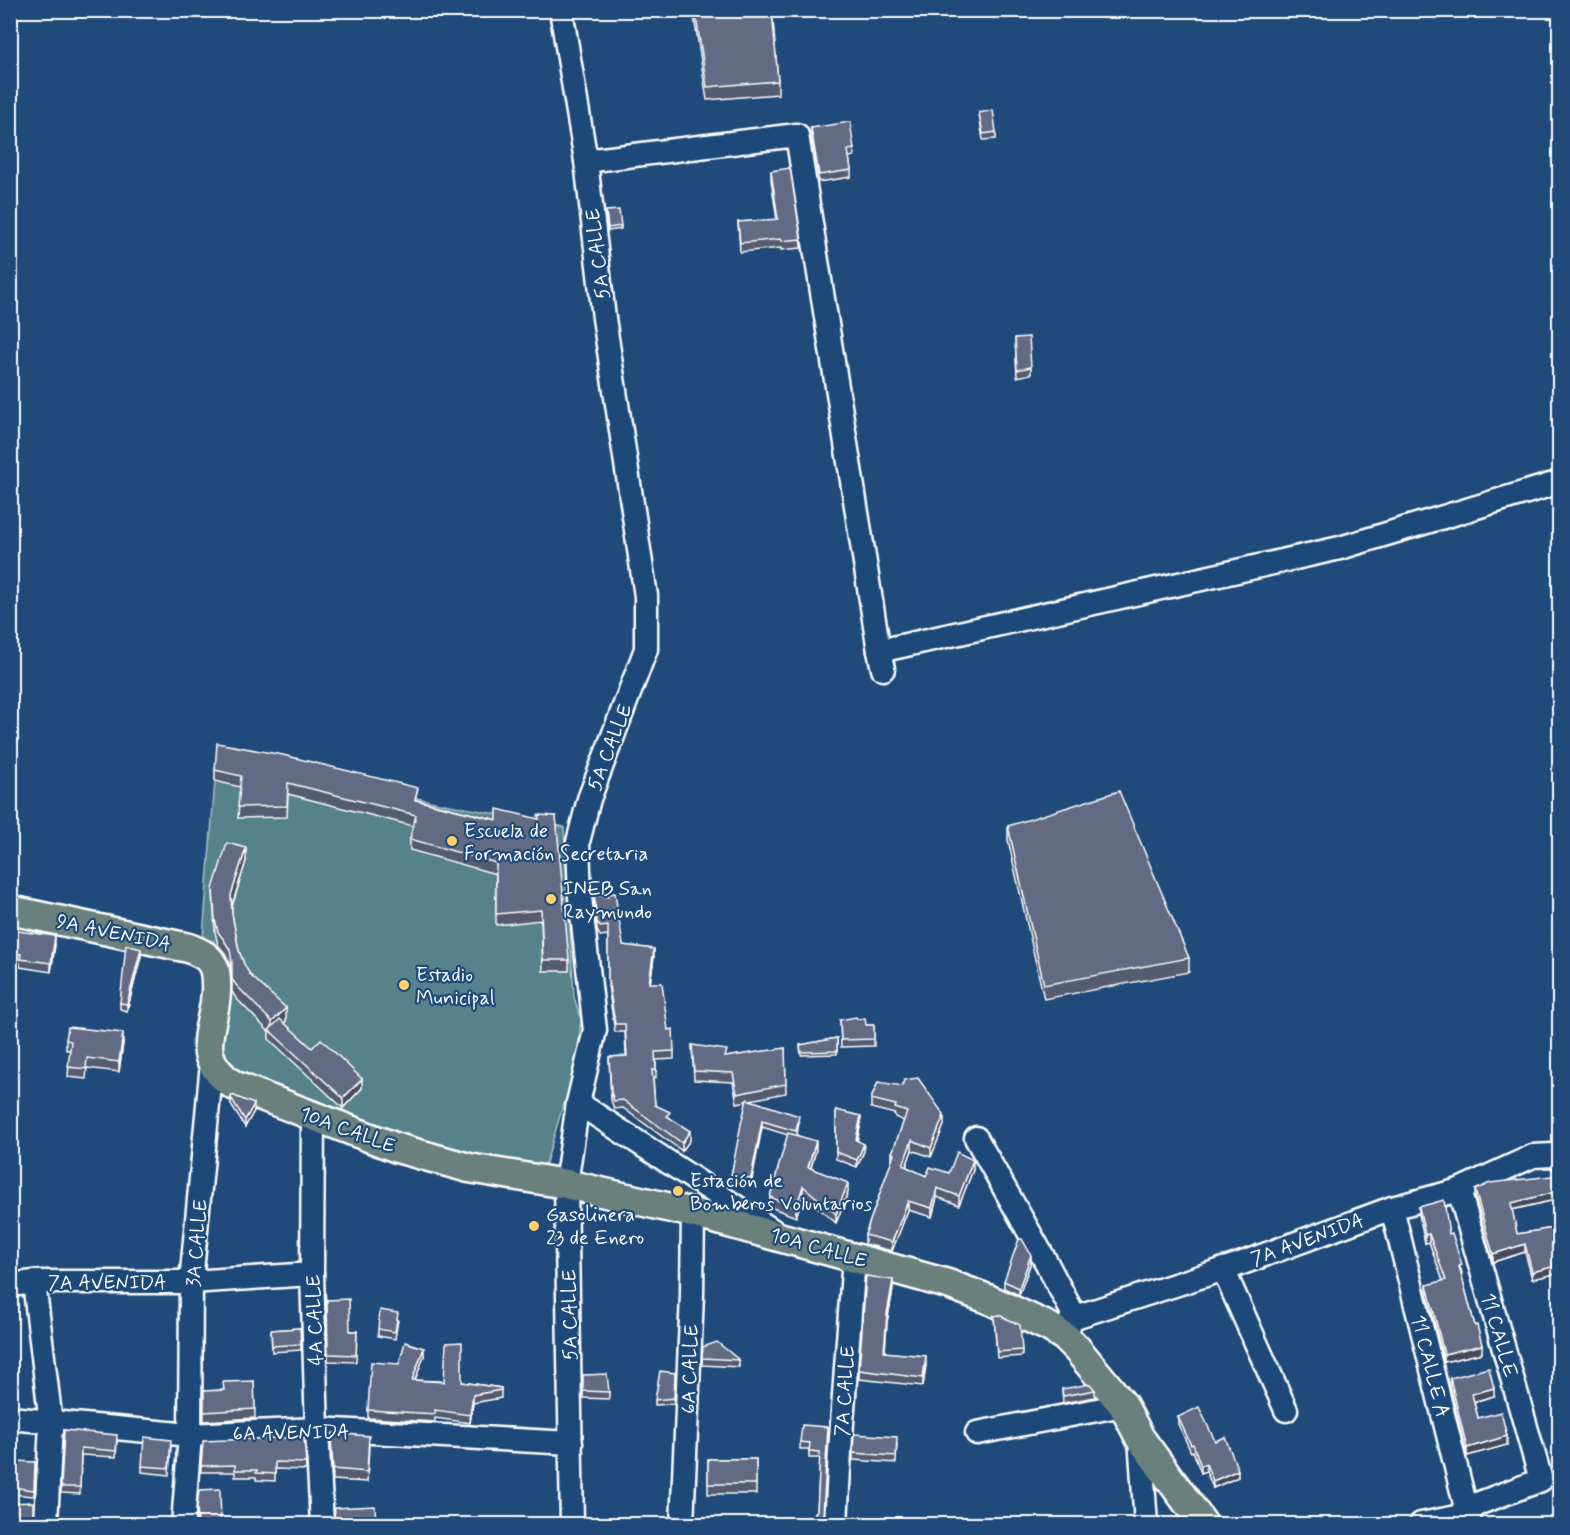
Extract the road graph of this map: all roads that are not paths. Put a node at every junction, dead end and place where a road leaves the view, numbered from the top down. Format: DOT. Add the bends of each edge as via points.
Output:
graph roads {
  1 [pos="561,10"];
  2 [pos="586,161"];
  3 [pos="1560,482"];
  4 [pos="10,910"];
  5 [pos="212,963"];
  6 [pos="212,1063"];
  7 [pos="578,1103"];
  8 [pos="313,1116"];
  9 [pos="976,1138"];
  10 [pos="1560,1159"];
  11 [pos="566,1184"];
  12 [pos="1459,1190"];
  13 [pos="1392,1208"];
  14 [pos="693,1212"];
  15 [pos="783,1237"];
  16 [pos="854,1257"];
  17 [pos="1223,1269"];
  18 [pos="312,1274"];
  19 [pos="34,1282"];
  20 [pos="191,1282"];
  21 [pos="10,1285"];
  22 [pos="1070,1327"];
  23 [pos="1123,1405"];
  24 [pos="1286,1410"];
  25 [pos="10,1418"];
  26 [pos="51,1423"];
  27 [pos="317,1429"];
  28 [pos="977,1433"];
  29 [pos="190,1435"];
  30 [pos="1140,1438"];
  31 [pos="571,1443"];
  32 [pos="1468,1520"];
  33 [pos="46,1524"];
  34 [pos="183,1524"];
  35 [pos="322,1524"];
  36 [pos="572,1524"];
  37 [pos="682,1524"];
  38 [pos="836,1524"];
  39 [pos="1146,1524"];
  40 [pos="1203,1524"];
  41 [pos="1421,1524"];
  1 -- 2 [label="street, 5A CALLE"];
  2 -- 3 [label="street" via="797,135 881,660 1340,548"];
  2 -- 7 [label="street, 5A CALLE" via="604,318 646,596 646,649 589,799 578,842 595,1030"];
  4 -- 5 [label="main road, 9A AVENIDA" via="189,948"];
  5 -- 6 [label="main road, 3A CALLE" via="216,994 208,1035"];
  6 -- 8 [label="main road, 10A CALLE" via="233,1085"];
  6 -- 20 [label="street, 3A CALLE"];
  7 -- 11 [label="street, 5A CALLE"];
  7 -- 15 [label="street"];
  8 -- 11 [label="main road, 10A CALLE" via="397,1148 469,1168"];
  8 -- 18 [label="street, 4A CALLE"];
  9 -- 22 [label="street" via="1046,1262"];
  10 -- 12 [label="street, 7A AVENIDA" via="1553,1155 1533,1156"];
  11 -- 14 [label="main road, 10A CALLE"];
  11 -- 31 [label="street, 5A CALLE"];
  12 -- 13 [label="street, 7A AVENIDA"];
  12 -- 32 [label="street, 11 CALLE" via="1541,1480 1477,1504"];
  13 -- 17 [label="street, 7A AVENIDA"];
  13 -- 32 [label="street, 11 CALLE A"];
  14 -- 15 [label="main road, 10A CALLE"];
  14 -- 37 [label="street, 6A CALLE"];
  15 -- 16 [label="main road, 10A CALLE"];
  16 -- 22 [label="main road, 10A CALLE" via="948,1284 1049,1327"];
  16 -- 38 [label="street, 7A CALLE"];
  17 -- 22 [label="street, 7A AVENIDA"];
  17 -- 24 [label="street"];
  18 -- 20 [label="street, 7A AVENIDA"];
  18 -- 27 [label="street, 4A CALLE"];
  19 -- 20 [label="street, 7A AVENIDA"];
  19 -- 21 [label="street, 7A AVENIDA"];
  19 -- 26 [label="street"];
  20 -- 29 [label="street, 3A CALLE"];
  22 -- 23 [label="main road, 10A CALLE" via="1077,1349"];
  23 -- 28 [label="street"];
  23 -- 30 [label="main road, 10A CALLE"];
  25 -- 26 [label="street, 6A AVENIDA"];
  26 -- 29 [label="street, 6A AVENIDA"];
  26 -- 33 [label="street"];
  27 -- 29 [label="street, 6A AVENIDA"];
  27 -- 31 [label="street, 6A AVENIDA"];
  27 -- 35 [label="street, 4A CALLE"];
  29 -- 34 [label="street, 3A CALLE"];
  30 -- 39 [label="street"];
  30 -- 40 [label="main road, 10A CALLE"];
  31 -- 36 [label="street, 5A CALLE"];
  32 -- 41 [label="street"];
}
